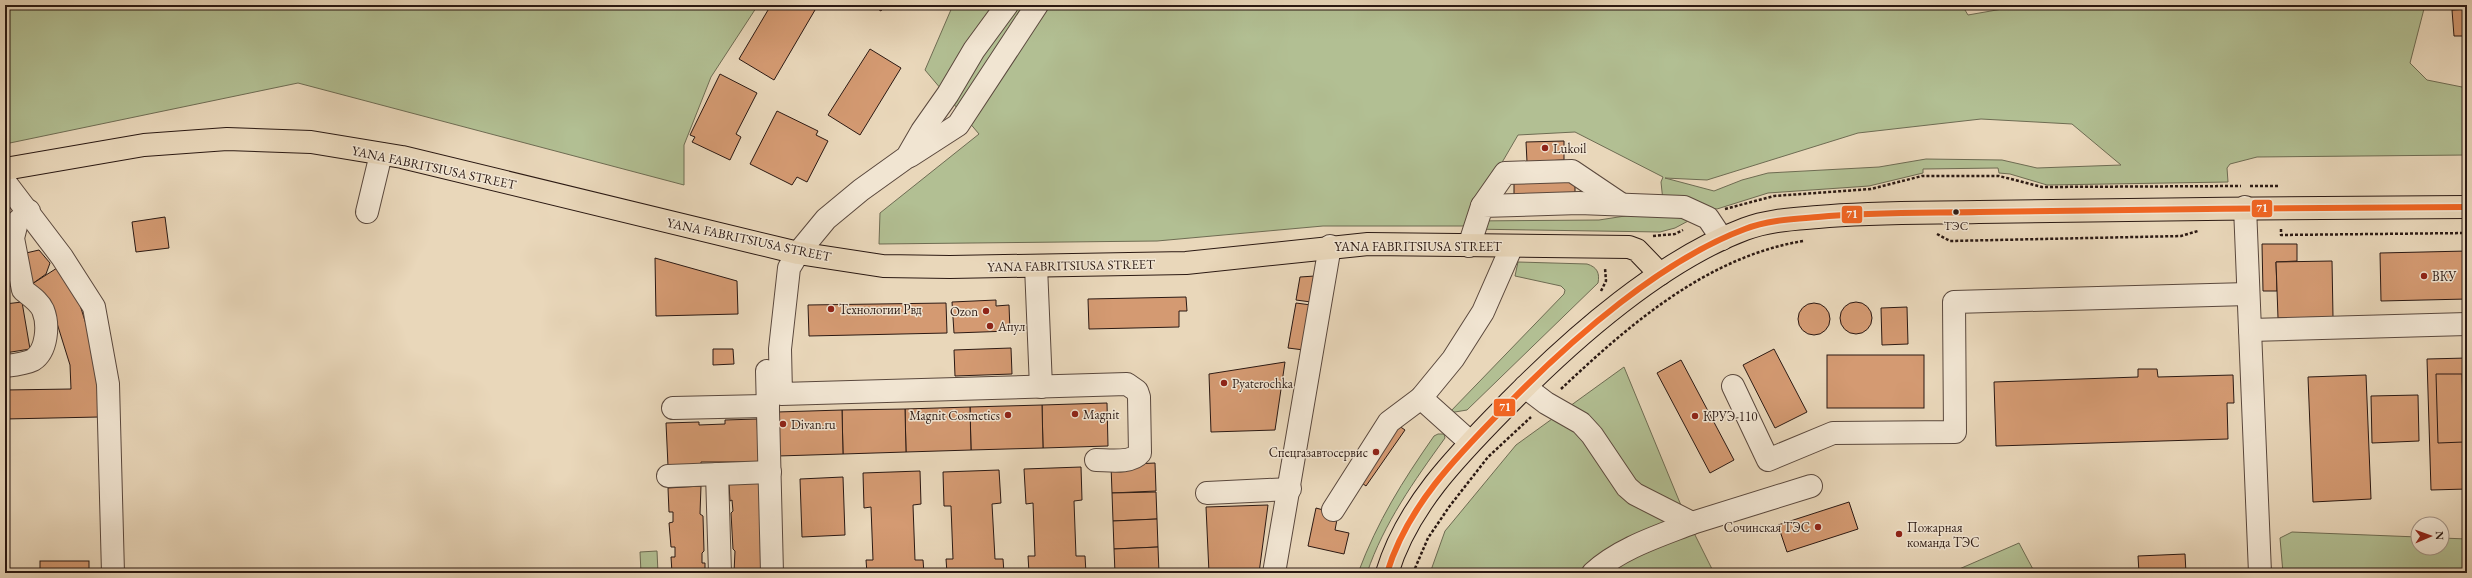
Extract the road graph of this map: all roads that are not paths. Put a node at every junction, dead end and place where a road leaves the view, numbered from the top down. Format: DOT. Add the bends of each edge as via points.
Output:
graph roads {
  1 [pos="1006,5"];
  2 [pos="1038,5"];
  3 [pos="381,154"];
  4 [pos="907,157"];
  5 [pos="5,169"];
  6 [pos="5,182"];
  7 [pos="1621,204"];
  8 [pos="1482,206"];
  9 [pos="2467,207"];
  10 [pos="29,211"];
  11 [pos="367,212"];
  12 [pos="2245,217"];
  13 [pos="1722,239"];
  14 [pos="1330,246"];
  15 [pos="1469,246"];
  16 [pos="1512,246"];
  17 [pos="798,253"];
  18 [pos="1036,266"];
  19 [pos="1660,274"];
  20 [pos="14,292"];
  21 [pos="2248,294"];
  22 [pos="786,297"];
  23 [pos="2467,324"];
  24 [pos="2250,330"];
  25 [pos="5,366"];
  26 [pos="1733,386"];
  27 [pos="1041,387"];
  28 [pos="1524,387"];
  29 [pos="1421,398"];
  30 [pos="768,406"];
  31 [pos="673,408"];
  32 [pos="1470,442"];
  33 [pos="1096,460"];
  34 [pos="770,472"];
  35 [pos="717,474"];
  36 [pos="668,476"];
  37 [pos="1811,486"];
  38 [pos="1290,489"];
  39 [pos="1207,493"];
  40 [pos="1333,510"];
  41 [pos="1692,522"];
  42 [pos="113,573"];
  43 [pos="720,573"];
  44 [pos="772,573"];
  45 [pos="1274,573"];
  46 [pos="1387,573"];
  47 [pos="1593,573"];
  48 [pos="2260,573"];
  1 -- 4 [label="street" via="974,50"];
  2 -- 4 [label="street" via="958,125"];
  3 -- 5 [label="main road, YANA FABRITSIUSA STREET" via="312,142 227,138 144,145"];
  3 -- 11 [label="street"];
  3 -- 17 [label="main road, YANA FABRITSIUSA STREET"];
  4 -- 17 [label="street" via="826,219"];
  6 -- 10 [label="street"];
  7 -- 8 [label="street"];
  7 -- 8 [label="street" via="1572,170 1505,173"];
  7 -- 13 [label="street" via="1684,207 1708,218"];
  8 -- 15 [label="street"];
  9 -- 12 [label="main road"];
  10 -- 20 [label="street" via="17,222 13,238"];
  10 -- 42 [label="street" via="94,307 108,384"];
  12 -- 13 [label="main road" via="1872,212 1783,220 1748,228"];
  12 -- 21 [label="street"];
  13 -- 19 [label="main road"];
  14 -- 15 [label="main road, YANA FABRITSIUSA STREET"];
  14 -- 18 [label="main road, YANA FABRITSIUSA STREET" via="1186,263"];
  14 -- 38 [label="street"];
  15 -- 16 [label="main road, YANA FABRITSIUSA STREET"];
  16 -- 19 [label="main road, YANA FABRITSIUSA STREET" via="1629,247 1637,250"];
  16 -- 29 [label="street" via="1483,312 1453,359"];
  17 -- 18 [label="main road, YANA FABRITSIUSA STREET" via="883,266"];
  17 -- 22 [label="street" via="789,268"];
  18 -- 27 [label="street"];
  19 -- 28 [label="main road" via="1615,308"];
  20 -- 25 [label="street" via="36,301 43,311 45,340 42,350 33,359"];
  21 -- 24 [label="street"];
  21 -- 26 [label="street" via="1954,302 1954,432 1833,433 1768,460"];
  22 -- 27 [label="street" via="780,349 781,394"];
  22 -- 30 [label="street" via="766,349"];
  23 -- 24 [label="street"];
  24 -- 48 [label="street"];
  27 -- 33 [label="street" via="1127,384 1137,390 1140,454 1130,459"];
  28 -- 32 [label="main road"];
  28 -- 41 [label="street" via="1581,423 1635,494"];
  29 -- 32 [label="street"];
  29 -- 40 [label="street" via="1389,422"];
  30 -- 31 [label="street"];
  30 -- 34 [label="street"];
  32 -- 46 [label="main road" via="1436,481 1405,528"];
  34 -- 35 [label="street"];
  34 -- 44 [label="street"];
  35 -- 36 [label="street"];
  35 -- 43 [label="street"];
  37 -- 41 [label="street"];
  38 -- 39 [label="street"];
  38 -- 45 [label="street"];
  41 -- 47 [label="street" via="1627,550 1604,563"];
}
